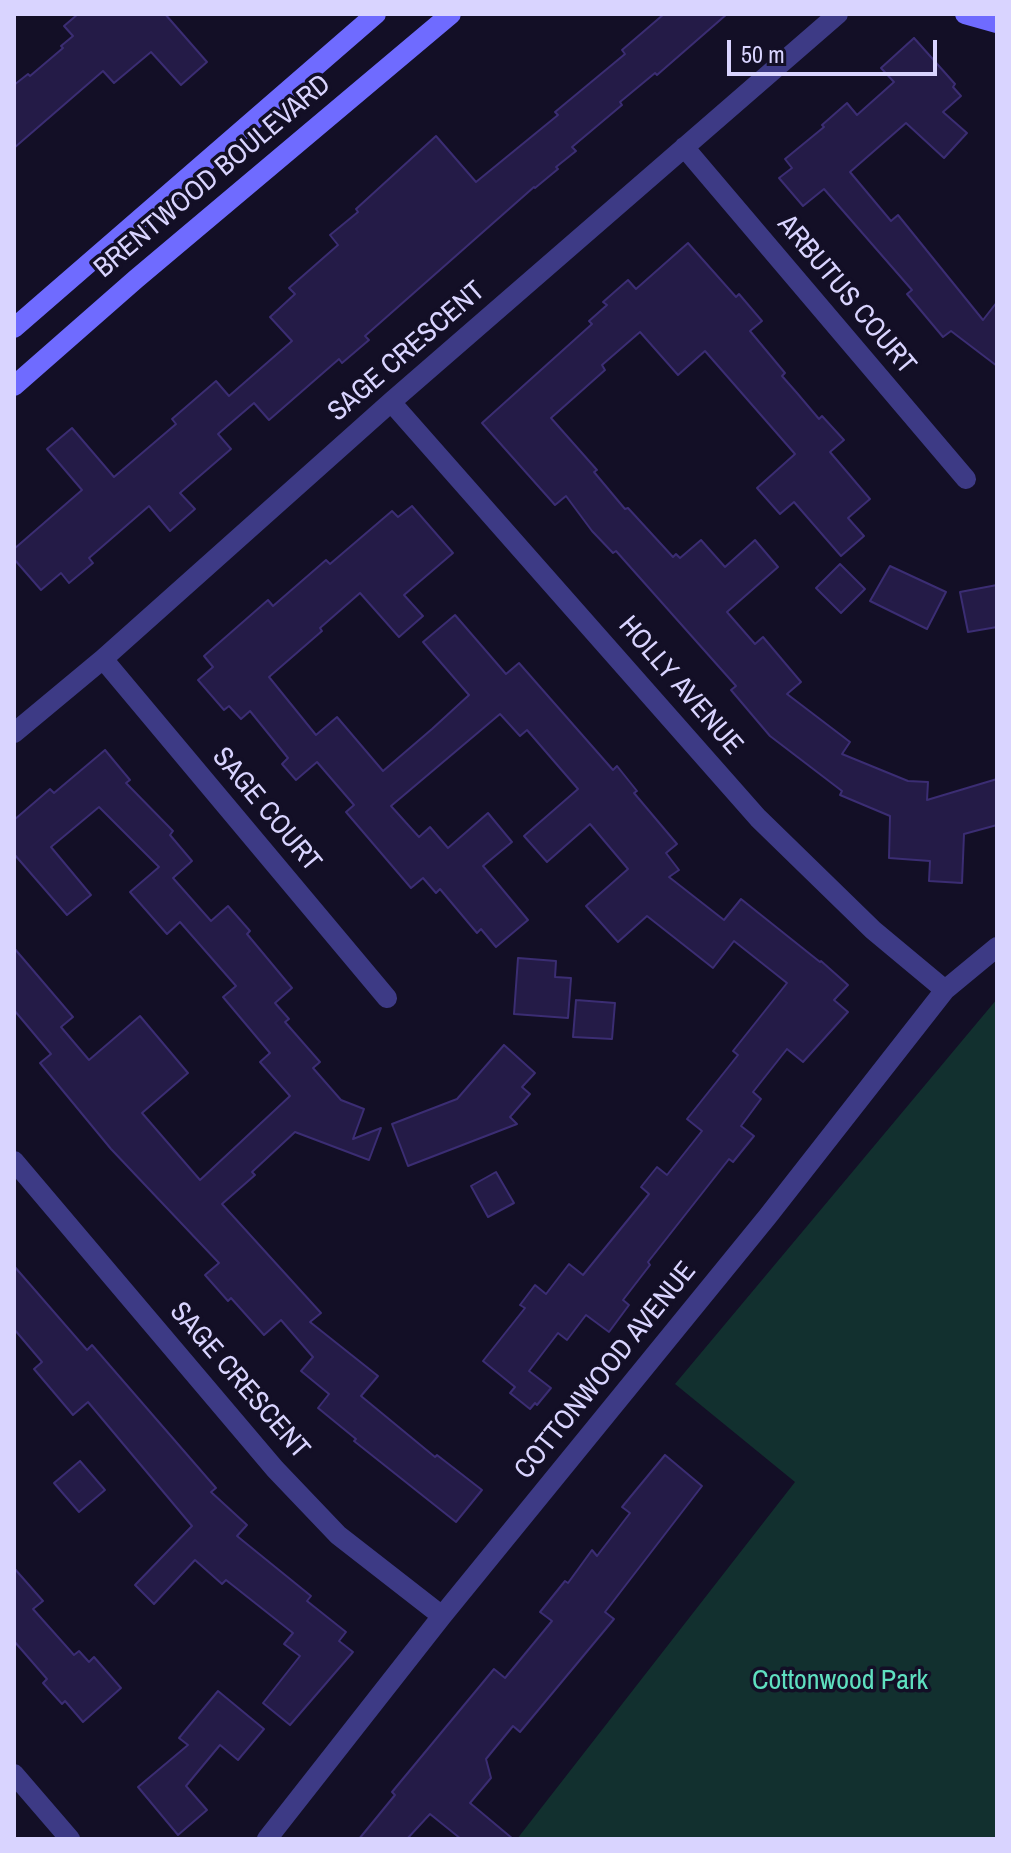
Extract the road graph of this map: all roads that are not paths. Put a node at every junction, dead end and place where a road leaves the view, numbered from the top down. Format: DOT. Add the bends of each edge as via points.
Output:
graph roads {
  1 [pos="376,14"];
  2 [pos="451,14"];
  3 [pos="838,14"];
  4 [pos="965,14"];
  5 [pos="997,23"];
  6 [pos="684,147"];
  7 [pos="14,328"];
  8 [pos="14,386"];
  9 [pos="391,402"];
  10 [pos="966,479"];
  11 [pos="103,659"];
  12 [pos="14,733"];
  13 [pos="997,947"];
  14 [pos="945,990"];
  15 [pos="387,998"];
  16 [pos="14,1161"];
  17 [pos="442,1616"];
  18 [pos="14,1774"];
  19 [pos="70,1839"];
  20 [pos="267,1839"];
  1 -- 7 [label="main road, BRENTWOOD BOULEVARD"];
  2 -- 8 [label="main road, BRENTWOOD BOULEVARD"];
  3 -- 6 [label="street, SAGE CRESCENT"];
  4 -- 5 [label="main road"];
  6 -- 9 [label="street, SAGE CRESCENT"];
  6 -- 10 [label="street, ARBUTUS COURT"];
  9 -- 11 [label="street, SAGE CRESCENT"];
  9 -- 14 [label="street, HOLLY AVENUE" via="758,818 873,930"];
  11 -- 12 [label="street, SAGE CRESCENT"];
  11 -- 15 [label="street, SAGE COURT"];
  13 -- 14 [label="street, COTTONWOOD AVENUE"];
  14 -- 17 [label="street, COTTONWOOD AVENUE"];
  16 -- 17 [label="street, SAGE CRESCENT" via="286,1480 338,1535"];
  17 -- 20 [label="street, COTTONWOOD AVENUE"];
  18 -- 19 [label="street"];
}
